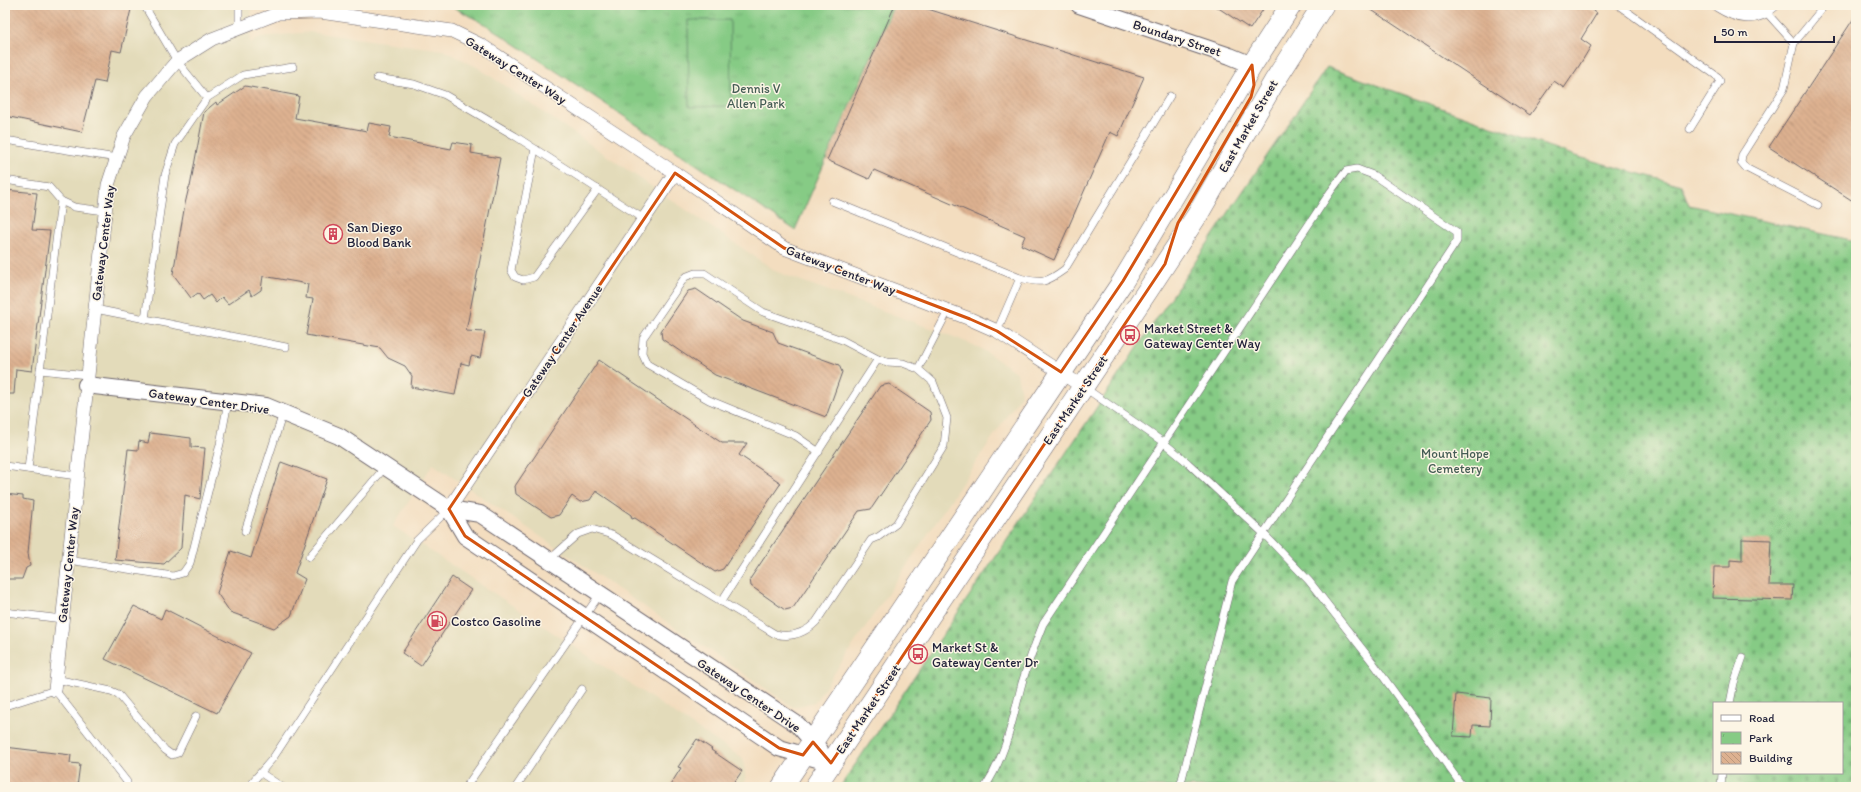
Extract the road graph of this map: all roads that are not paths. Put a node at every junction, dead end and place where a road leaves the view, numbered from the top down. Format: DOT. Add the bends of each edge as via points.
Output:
graph roads {
  1 [pos="144,5"];
  2 [pos="239,5"];
  3 [pos="1079,5"];
  4 [pos="1289,5"];
  5 [pos="1323,5"];
  6 [pos="1825,5"];
  7 [pos="1623,6"];
  8 [pos="1721,7"];
  9 [pos="1769,8"];
  10 [pos="239,28"];
  11 [pos="1794,43"];
  12 [pos="177,61"];
  13 [pos="1252,65"];
  14 [pos="293,67"];
  15 [pos="377,78"];
  16 [pos="1170,96"];
  17 [pos="207,98"];
  18 [pos="1690,129"];
  19 [pos="5,140"];
  20 [pos="535,149"];
  21 [pos="116,158"];
  22 [pos="675,173"];
  23 [pos="5,180"];
  24 [pos="598,189"];
  25 [pos="61,201"];
  26 [pos="832,201"];
  27 [pos="1818,205"];
  28 [pos="105,210"];
  29 [pos="644,219"];
  30 [pos="1165,264"];
  31 [pos="1020,278"];
  32 [pos="95,309"];
  33 [pos="948,311"];
  34 [pos="145,319"];
  35 [pos="996,332"];
  36 [pos="286,347"];
  37 [pos="878,359"];
  38 [pos="40,370"];
  39 [pos="918,370"];
  40 [pos="1061,372"];
  41 [pos="87,380"];
  42 [pos="1083,387"];
  43 [pos="228,402"];
  44 [pos="283,414"];
  45 [pos="1163,442"];
  46 [pos="819,452"];
  47 [pos="5,466"];
  48 [pos="386,466"];
  49 [pos="28,469"];
  50 [pos="77,476"];
  51 [pos="449,509"];
  52 [pos="245,531"];
  53 [pos="1263,533"];
  54 [pos="309,557"];
  55 [pos="68,560"];
  56 [pos="549,560"];
  57 [pos="600,594"];
  58 [pos="722,602"];
  59 [pos="5,612"];
  60 [pos="584,616"];
  61 [pos="62,618"];
  62 [pos="1743,657"];
  63 [pos="56,684"];
  64 [pos="582,689"];
  65 [pos="1730,702"];
  66 [pos="5,706"];
  67 [pos="196,716"];
  68 [pos="808,748"];
  69 [pos="831,763"];
  70 [pos="261,773"];
  71 [pos="1722,774"];
  72 [pos="127,787"];
  73 [pos="248,787"];
  74 [pos="282,787"];
  75 [pos="466,787"];
  76 [pos="516,787"];
  77 [pos="782,787"];
  78 [pos="814,787"];
  79 [pos="985,787"];
  80 [pos="1180,787"];
  81 [pos="1463,787"];
  82 [pos="1721,787"];
  1 -- 12 [label="lane"];
  2 -- 10 [label="lane"];
  3 -- 13 [label="street, Boundary Street"];
  4 -- 13 [label="main road, East Market Street"];
  5 -- 30 [label="main road, East Market Street" via="1302,36 1198,214"];
  6 -- 11 [label="lane"];
  7 -- 18 [label="lane" via="1718,77 1720,81"];
  8 -- 9 [label="street" via="1737,15 1752,17"];
  9 -- 11 [label="lane"];
  10 -- 12 [label="street, Gateway Center Way" via="212,39"];
  10 -- 22 [label="street, Gateway Center Way" via="278,13 320,12 452,31 481,45"];
  11 -- 27 [label="lane" via="1784,89 1742,155 1741,162 1746,168"];
  12 -- 17 [label="lane"];
  12 -- 21 [label="street, Gateway Center Way" via="147,96 124,136"];
  13 -- 30 [label="main road" via="1254,84 1251,97 1178,223"];
  13 -- 40 [label="main road, East Market Street" via="1127,274"];
  14 -- 17 [label="lane" via="243,75"];
  15 -- 20 [label="lane" via="414,84 445,95"];
  16 -- 31 [label="lane" via="1065,270 1054,278 1038,283"];
  17 -- 34 [label="lane" via="175,144 165,175"];
  19 -- 21 [label="lane"];
  20 -- 24 [label="lane"];
  20 -- 24 [label="lane" via="511,270 515,277 523,280 534,277"];
  21 -- 28 [label="street, Gateway Center Way" via="108,185"];
  22 -- 29 [label="street, Gateway Center Avenue"];
  22 -- 33 [label="street, Gateway Center Way" via="784,248"];
  23 -- 25 [label="lane" via="49,186"];
  24 -- 29 [label="lane"];
  25 -- 28 [label="lane" via="74,207"];
  25 -- 38 [label="lane"];
  26 -- 31 [label="lane"];
  28 -- 32 [label="street, Gateway Center Way"];
  29 -- 51 [label="street, Gateway Center Avenue"];
  30 -- 42 [label="main road, East Market Street"];
  31 -- 35 [label="lane"];
  32 -- 34 [label="lane"];
  32 -- 41 [label="street, Gateway Center Way"];
  33 -- 35 [label="street, Gateway Center Way"];
  33 -- 39 [label="lane"];
  34 -- 36 [label="lane"];
  35 -- 40 [label="street, Gateway Center Way"];
  37 -- 39 [label="lane" via="902,363"];
  37 -- 46 [label="lane"];
  37 -- 46 [label="lane" via="842,340 764,312 704,273 685,277 643,338 642,353 647,364 709,400 796,436"];
  38 -- 41 [label="lane"];
  38 -- 49 [label="lane"];
  39 -- 58 [label="lane" via="933,382 947,418 944,446 896,524 871,540 816,622 808,630 786,636 775,634"];
  40 -- 42 [label="street, Gateway Center Way"];
  40 -- 68 [label="main road, East Market Street"];
  41 -- 43 [label="street, Gateway Center Drive"];
  41 -- 50 [label="street, Gateway Center Way"];
  42 -- 45 [label="lane"];
  42 -- 69 [label="main road, East Market Street"];
  43 -- 44 [label="street, Gateway Center Drive" via="266,406"];
  43 -- 55 [label="lane" via="200,527 190,563 182,574 173,576"];
  44 -- 48 [label="street, Gateway Center Drive" via="339,436"];
  44 -- 52 [label="lane"];
  45 -- 53 [label="lane"];
  45 -- 53 [label="lane" via="1346,171 1357,169 1373,175 1457,232 1457,241"];
  45 -- 79 [label="lane" via="1042,624 1003,752"];
  46 -- 58 [label="lane"];
  47 -- 49 [label="lane"];
  48 -- 51 [label="street, Gateway Center Drive"];
  48 -- 54 [label="lane"];
  49 -- 50 [label="lane"];
  50 -- 55 [label="street, Gateway Center Way"];
  51 -- 56 [label="street, Gateway Center Drive" via="480,514"];
  51 -- 60 [label="street, Gateway Center Drive" via="465,536"];
  51 -- 70 [label="lane" via="417,540"];
  53 -- 80 [label="lane" via="1232,581"];
  53 -- 81 [label="lane" via="1310,581"];
  55 -- 61 [label="street, Gateway Center Way"];
  56 -- 57 [label="street, Gateway Center Drive"];
  56 -- 58 [label="lane" via="578,534 592,528 612,535"];
  57 -- 60 [label="lane"];
  57 -- 68 [label="street, Gateway Center Drive" via="798,725"];
  59 -- 61 [label="lane"];
  60 -- 68 [label="street, Gateway Center Drive" via="782,750"];
  60 -- 75 [label="lane"];
  61 -- 63 [label="street, Gateway Center Way"];
  62 -- 65 [label="lane"];
  63 -- 66 [label="lane"];
  63 -- 67 [label="lane" via="112,691 118,694 165,750 172,754 178,753"];
  63 -- 72 [label="lane" via="127,782"];
  64 -- 76 [label="lane"];
  68 -- 69 [label="street, Gateway Center Drive"];
  68 -- 77 [label="main road, East Market Street"];
  69 -- 78 [label="main road, East Market Street"];
  70 -- 73 [label="lane"];
  70 -- 74 [label="lane"];
  71 -- 82 [label="lane"];
}
